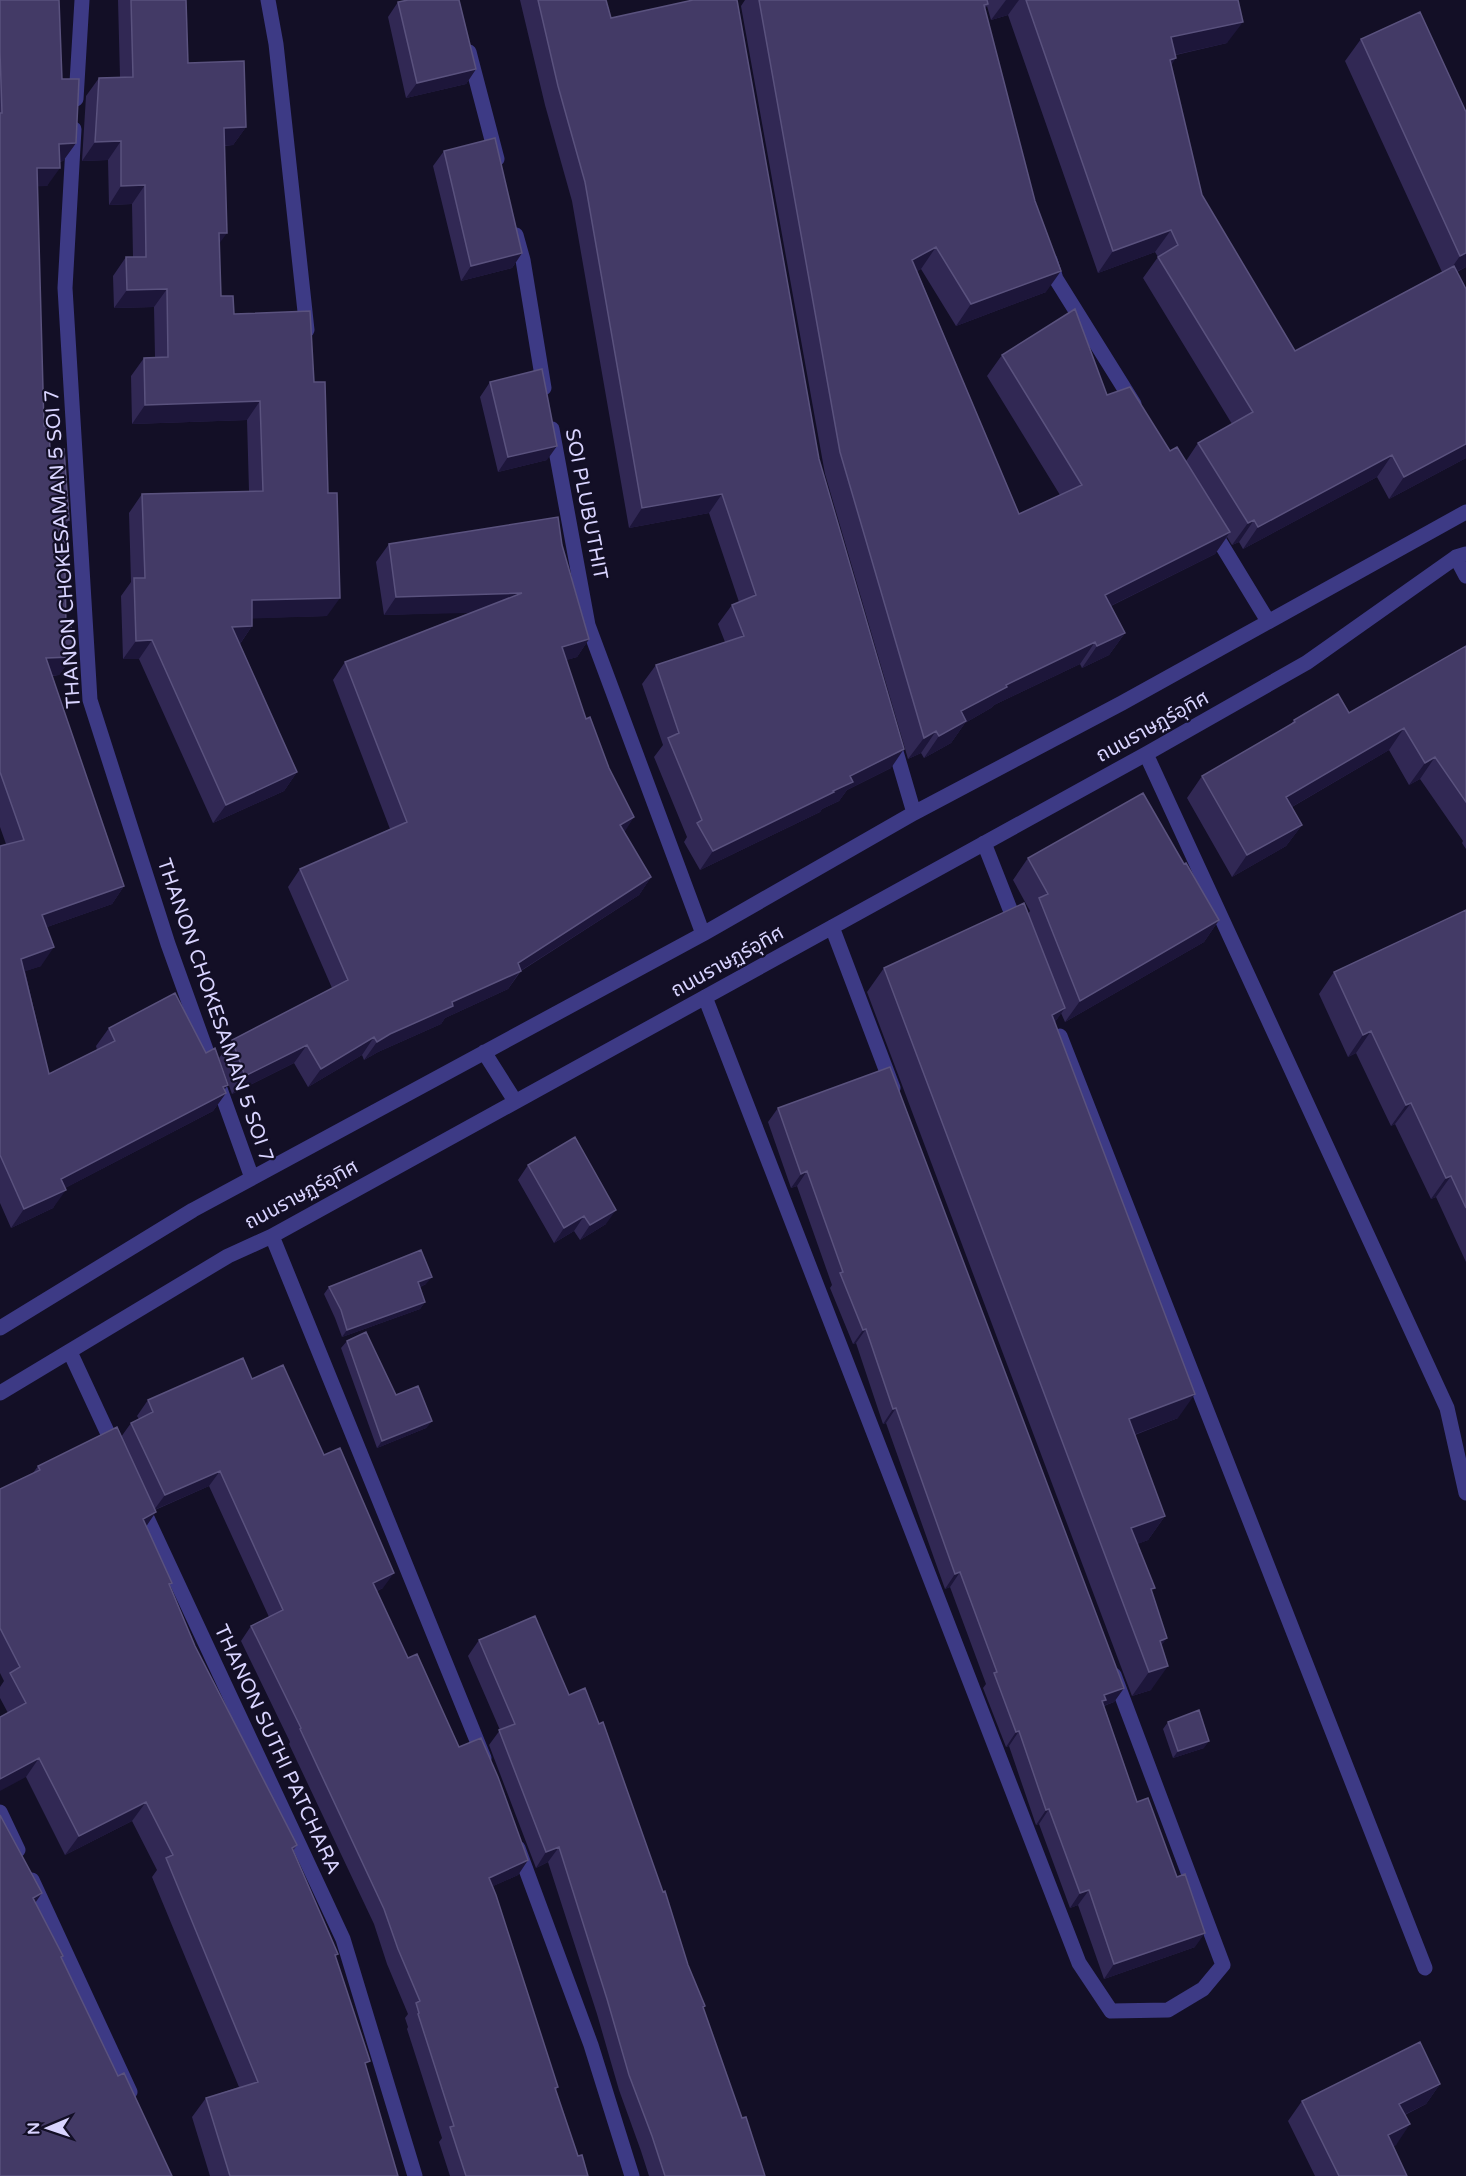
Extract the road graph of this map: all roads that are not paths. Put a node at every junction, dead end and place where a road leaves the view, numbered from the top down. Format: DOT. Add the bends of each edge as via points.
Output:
graph roads {
  1 [pos="82,0"];
  2 [pos="268,0"];
  3 [pos="465,35"];
  4 [pos="500,170"];
  5 [pos="514,226"];
  6 [pos="1046,247"];
  7 [pos="308,339"];
  8 [pos="1144,420"];
  9 [pos="1466,513"];
  10 [pos="1206,520"];
  11 [pos="1461,556"];
  12 [pos="1466,576"];
  13 [pos="1269,621"];
  14 [pos="888,723"];
  15 [pos="1146,754"];
  16 [pos="914,813"];
  17 [pos="984,843"];
  18 [pos="832,927"];
  19 [pos="703,934"];
  20 [pos="1023,943"];
  21 [pos="705,997"];
  22 [pos="1054,1021"];
  23 [pos="484,1052"];
  24 [pos="515,1101"];
  25 [pos="900,1105"];
  26 [pos="252,1178"];
  27 [pos="272,1236"];
  28 [pos="0,1328"];
  29 [pos="70,1352"];
  30 [pos="0,1393"];
  31 [pos="120,1460"];
  32 [pos="136,1493"];
  33 [pos="1466,1493"];
  34 [pos="1110,1663"];
  35 [pos="488,1767"];
  36 [pos="0,1812"];
  37 [pos="513,1834"];
  38 [pos="1425,1968"];
  39 [pos="134,2101"];
  40 [pos="415,2176"];
  41 [pos="633,2176"];
  1 -- 26 [label="street, THANON CHOKESAMAN 5 SOI 7" via="65,288 90,700 168,944"];
  2 -- 7 [label="street"];
  3 -- 4 [label="street"];
  5 -- 19 [label="street, SOI PLUBUTHIT" via="588,625"];
  6 -- 8 [label="street" via="1056,279"];
  9 -- 13 [label="street, ถนนราษฏร์อุทิศ"];
  10 -- 13 [label="street"];
  11 -- 12 [label="street"];
  11 -- 15 [label="street, ถนนราษฏร์อุทิศ" via="1306,663"];
  13 -- 16 [label="street, ถนนราษฏร์อุทิศ"];
  14 -- 16 [label="street"];
  15 -- 17 [label="street, ถนนราษฏร์อุทิศ"];
  15 -- 33 [label="street" via="1448,1408"];
  16 -- 19 [label="street, ถนนราษฏร์อุทิศ"];
  17 -- 18 [label="street, ถนนราษฏร์อุทิศ"];
  17 -- 20 [label="street"];
  18 -- 21 [label="street, ถนนราษฏร์อุทิศ"];
  18 -- 25 [label="street"];
  19 -- 23 [label="street, ถนนราษฏร์อุทิศ"];
  21 -- 24 [label="street, ถนนราษฏร์อุทิศ"];
  21 -- 34 [label="street" via="1079,1963 1111,2011 1168,2010 1203,1989 1223,1965"];
  22 -- 38 [label="street"];
  23 -- 24 [label="street"];
  23 -- 26 [label="street, ถนนราษฏร์อุทิศ"];
  24 -- 27 [label="street, ถนนราษฏร์อุทิศ"];
  26 -- 28 [label="street, ถนนราษฏร์อุทิศ"];
  27 -- 29 [label="street, ถนนราษฏร์อุทิศ" via="228,1256"];
  27 -- 35 [label="street"];
  29 -- 30 [label="street, ถนนราษฏร์อุทิศ"];
  29 -- 31 [label="street"];
  32 -- 40 [label="street, THANON SUTHI PATCHARA" via="343,1939"];
  36 -- 39 [label="street"];
  37 -- 41 [label="street" via="591,2045"];
}
